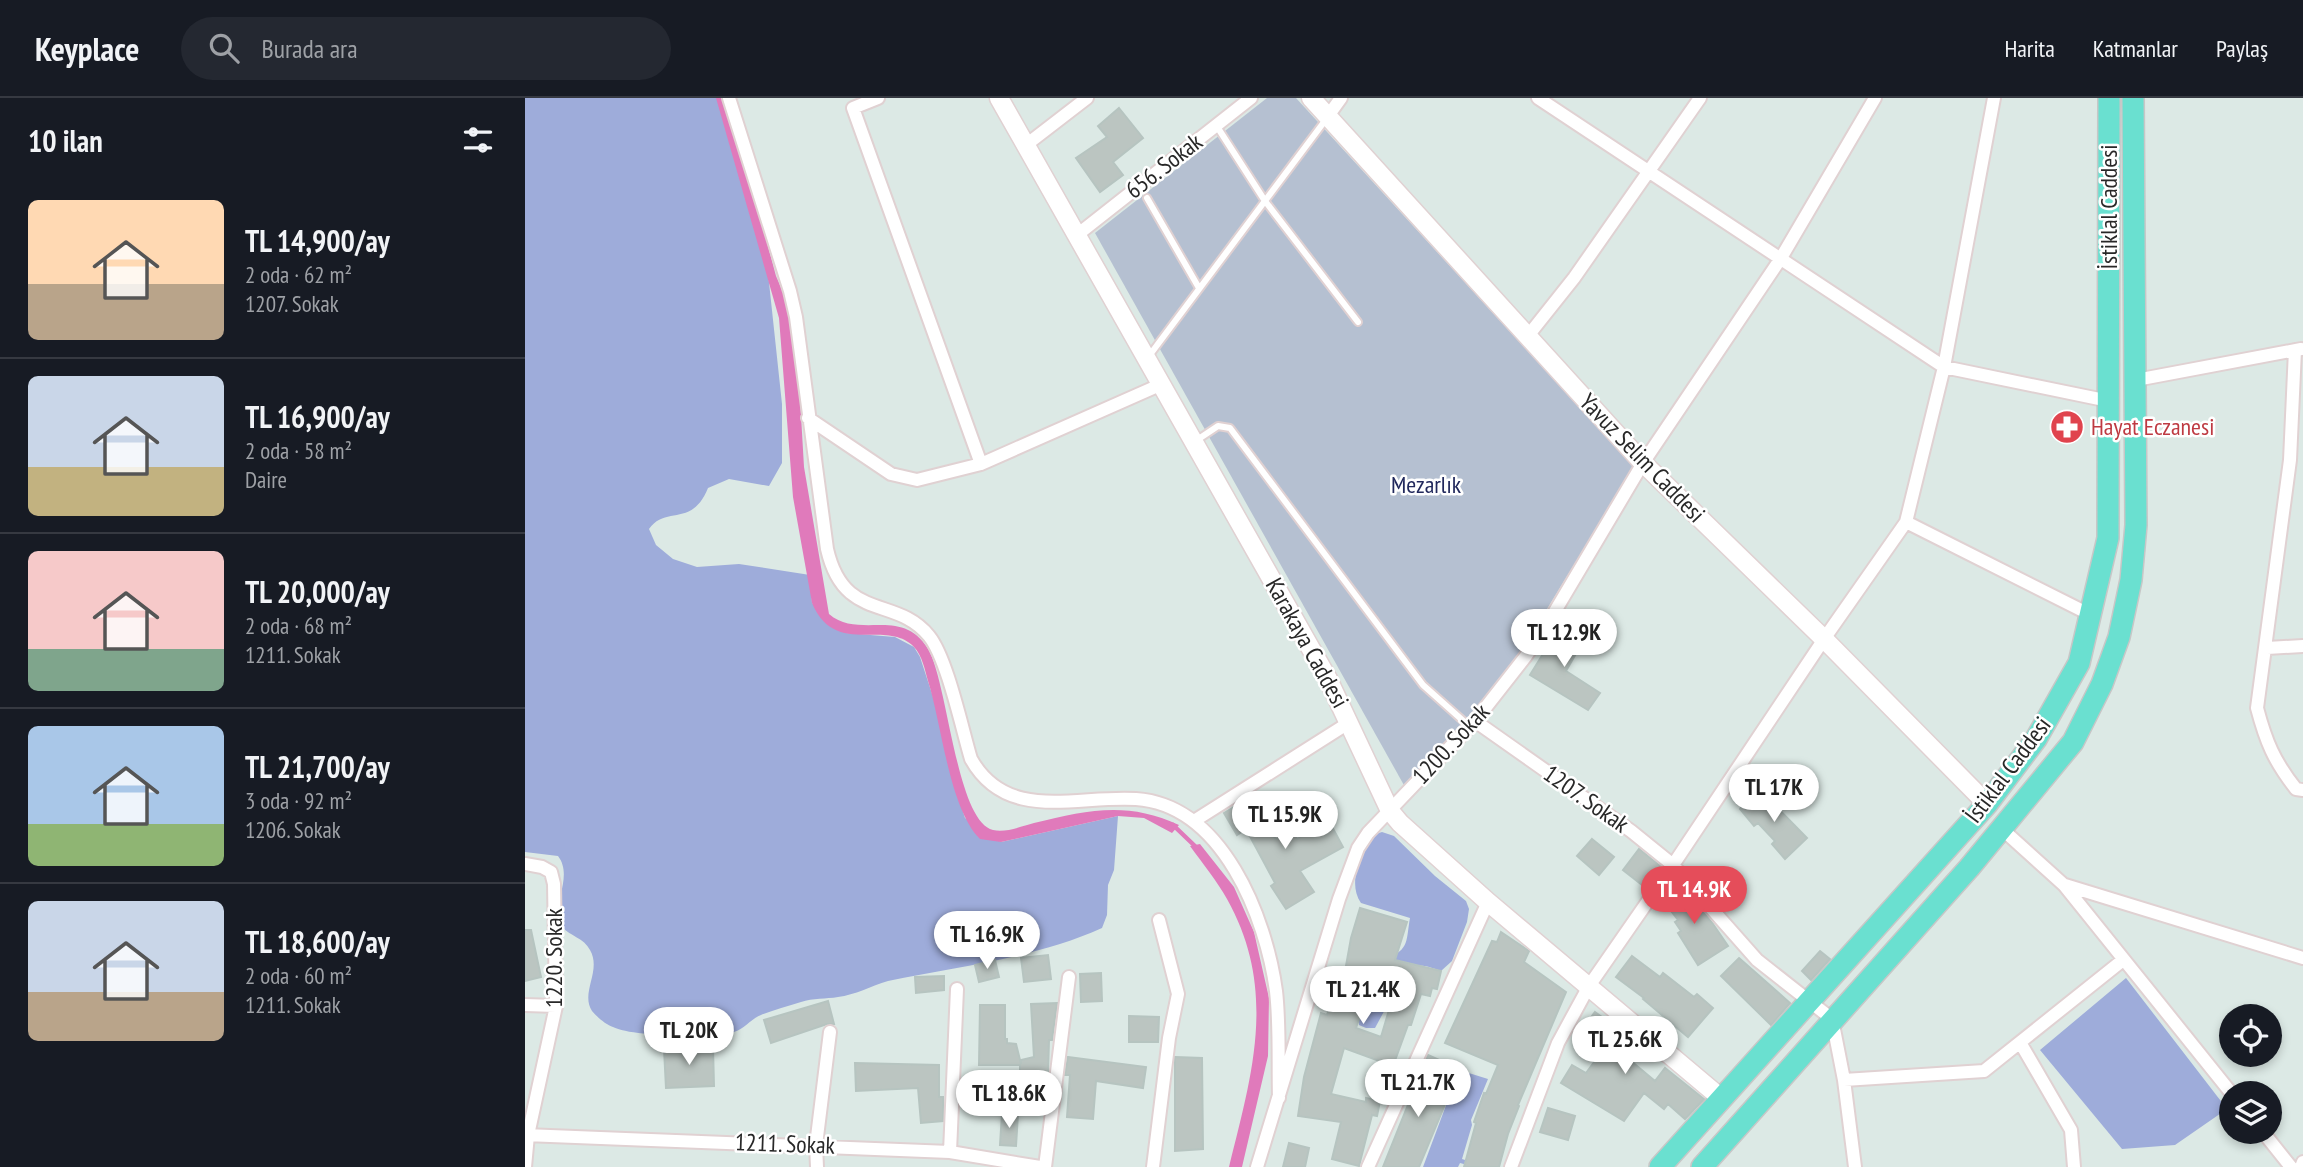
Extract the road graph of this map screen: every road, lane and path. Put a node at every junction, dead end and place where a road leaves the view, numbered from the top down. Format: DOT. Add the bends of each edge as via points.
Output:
graph roads {
  1 [pos="729,98"];
  2 [pos="878,98"];
  3 [pos="999,98"];
  4 [pos="1087,98"];
  5 [pos="1251,98"];
  6 [pos="1311,98"];
  7 [pos="1341,98"];
  8 [pos="1538,98"];
  9 [pos="1700,98"];
  10 [pos="1875,98"];
  11 [pos="1994,98"];
  12 [pos="2109,98"];
  13 [pos="2133,98"];
  14 [pos="1328,116"];
  15 [pos="1216,125"];
  16 [pos="1026,145"];
  17 [pos="1648,173"];
  18 [pos="1147,198"];
  19 [pos="1265,201"];
  20 [pos="1077,235"];
  21 [pos="1781,258"];
  22 [pos="1199,288"];
  23 [pos="1358,322"];
  24 [pos="1527,337"];
  25 [pos="2299,350"];
  26 [pos="1147,358"];
  27 [pos="1944,368"];
  28 [pos="2136,380"];
  29 [pos="1162,384"];
  30 [pos="2109,401"];
  31 [pos="808,418"];
  32 [pos="1195,442"];
  33 [pos="1643,463"];
  34 [pos="981,464"];
  35 [pos="1906,522"];
  36 [pos="2091,615"];
  37 [pos="1824,639"];
  38 [pos="2303,646"];
  39 [pos="2267,648"];
  40 [pos="1350,722"];
  41 [pos="1472,723"];
  42 [pos="2303,790"];
  43 [pos="1987,804"];
  44 [pos="1390,811"];
  45 [pos="1194,821"];
  46 [pos="2002,829"];
  47 [pos="525,864"];
  48 [pos="1673,865"];
  49 [pos="2064,885"];
  50 [pos="1488,902"];
  51 [pos="1159,920"];
  52 [pos="2303,958"];
  53 [pos="2123,960"];
  54 [pos="1069,978"];
  55 [pos="1588,986"];
  56 [pos="957,989"];
  57 [pos="1810,1003"];
  58 [pos="525,1005"];
  59 [pos="556,1006"];
  60 [pos="1832,1019"];
  61 [pos="830,1032"];
  62 [pos="2021,1044"];
  63 [pos="1844,1080"];
  64 [pos="2221,1081"];
  65 [pos="1279,1098"];
  66 [pos="1721,1098"];
  67 [pos="527,1135"];
  68 [pos="2273,1144"];
  69 [pos="816,1145"];
  70 [pos="950,1152"];
  71 [pos="2303,1161"];
  72 [pos="525,1167"];
  73 [pos="817,1167"];
  74 [pos="1040,1167"];
  75 [pos="1045,1167"];
  76 [pos="1153,1167"];
  77 [pos="1257,1167"];
  78 [pos="1368,1167"];
  79 [pos="1511,1167"];
  80 [pos="1660,1167"];
  81 [pos="1702,1167"];
  82 [pos="1855,1167"];
  83 [pos="2074,1167"];
  84 [pos="2291,1167"];
  85 [pos="2301,1167"];
  1 -- 31 [label="street" via="790,291"];
  2 -- 34 [label="street" via="853,108"];
  3 -- 16 [label="street, Karakaya Caddesi"];
  4 -- 16 [label="street"];
  5 -- 15 [label="street, 656. Sokak"];
  6 -- 14 [label="street, Yavuz Selim Caddesi"];
  7 -- 14 [label="street"];
  8 -- 17 [label="street"];
  9 -- 17 [label="street"];
  10 -- 21 [label="street, 1200. Sokak"];
  11 -- 27 [label="street"];
  12 -- 30 [label="main road, İstiklal Caddesi"];
  13 -- 28 [label="main road, İstiklal Caddesi"];
  14 -- 19 [label="lane"];
  14 -- 24 [label="street, Yavuz Selim Caddesi"];
  15 -- 19 [label="lane"];
  15 -- 20 [label="street, 656. Sokak"];
  16 -- 20 [label="street, Karakaya Caddesi"];
  17 -- 21 [label="street"];
  17 -- 24 [label="street"];
  18 -- 22 [label="lane"];
  19 -- 22 [label="lane"];
  19 -- 23 [label="lane"];
  20 -- 26 [label="street, Karakaya Caddesi"];
  21 -- 27 [label="street"];
  21 -- 33 [label="street, 1200. Sokak"];
  22 -- 26 [label="lane"];
  24 -- 33 [label="street, Yavuz Selim Caddesi"];
  25 -- 28 [label="street"];
  25 -- 39 [label="street"];
  26 -- 29 [label="street, Karakaya Caddesi"];
  27 -- 30 [label="street"];
  27 -- 35 [label="street"];
  28 -- 46 [label="main road, İstiklal Caddesi" via="2133,558 2115,649 2073,742"];
  29 -- 32 [label="street, Karakaya Caddesi"];
  29 -- 34 [label="street"];
  30 -- 36 [label="main road, İstiklal Caddesi" via="2108,538"];
  31 -- 34 [label="street" via="904,478 930,478"];
  31 -- 45 [label="street" via="827,549 835,573 857,598 908,619 930,636 942,659 971,759 984,778 1001,792 1023,800 1137,799"];
  32 -- 40 [label="street, Karakaya Caddesi"];
  32 -- 41 [label="lane" via="1218,426 1230,428 1423,685"];
  33 -- 37 [label="street, Yavuz Selim Caddesi"];
  33 -- 41 [label="street, 1200. Sokak" via="1526,656"];
  35 -- 36 [label="street"];
  35 -- 37 [label="street"];
  36 -- 43 [label="main road, İstiklal Caddesi" via="2079,663 2036,739"];
  37 -- 43 [label="street, Yavuz Selim Caddesi"];
  37 -- 48 [label="street"];
  38 -- 39 [label="street"];
  39 -- 42 [label="street" via="2257,708 2276,763 2296,789"];
  40 -- 44 [label="street, Karakaya Caddesi"];
  40 -- 45 [label="street"];
  41 -- 44 [label="street, 1200. Sokak"];
  41 -- 48 [label="street, 1207. Sokak" via="1631,831"];
  43 -- 57 [label="main road, İstiklal Caddesi"];
  44 -- 50 [label="street, Karakaya Caddesi"];
  44 -- 65 [label="street, 1200. Sokak" via="1368,834 1349,868"];
  45 -- 65 [label="street" via="1237,873 1268,954 1276,996"];
  46 -- 49 [label="street"];
  46 -- 60 [label="main road, İstiklal Caddesi"];
  47 -- 59 [label="street, 1220. Sokak" via="551,872 554,884"];
  48 -- 55 [label="street"];
  48 -- 57 [label="street, 1207. Sokak" via="1748,951"];
  49 -- 52 [label="street"];
  49 -- 53 [label="street"];
  50 -- 55 [label="street, Karakaya Caddesi"];
  50 -- 78 [label="street"];
  51 -- 76 [label="street" via="1178,994"];
  53 -- 62 [label="street"];
  53 -- 64 [label="street"];
  54 -- 75 [label="street"];
  55 -- 66 [label="street, Karakaya Caddesi"];
  55 -- 79 [label="street" via="1558,1043"];
  56 -- 70 [label="street"];
  57 -- 60 [label="street, 1207. Sokak"];
  57 -- 66 [label="main road, İstiklal Caddesi"];
  58 -- 59 [label="street"];
  59 -- 67 [label="street, 1220. Sokak"];
  60 -- 63 [label="street"];
  60 -- 81 [label="main road, İstiklal Caddesi"];
  61 -- 69 [label="street"];
  62 -- 63 [label="street" via="1984,1071"];
  62 -- 83 [label="street" via="2071,1130"];
  63 -- 82 [label="street"];
  65 -- 77 [label="street, 1200. Sokak"];
  66 -- 80 [label="main road, İstiklal Caddesi"];
  67 -- 69 [label="street, 1211. Sokak"];
  67 -- 72 [label="street, 1220. Sokak"];
  68 -- 84 [label="street"];
  69 -- 70 [label="street, 1211. Sokak"];
  69 -- 73 [label="street"];
  70 -- 74 [label="street, 1211. Sokak"];
  71 -- 85 [label="street"];
}
